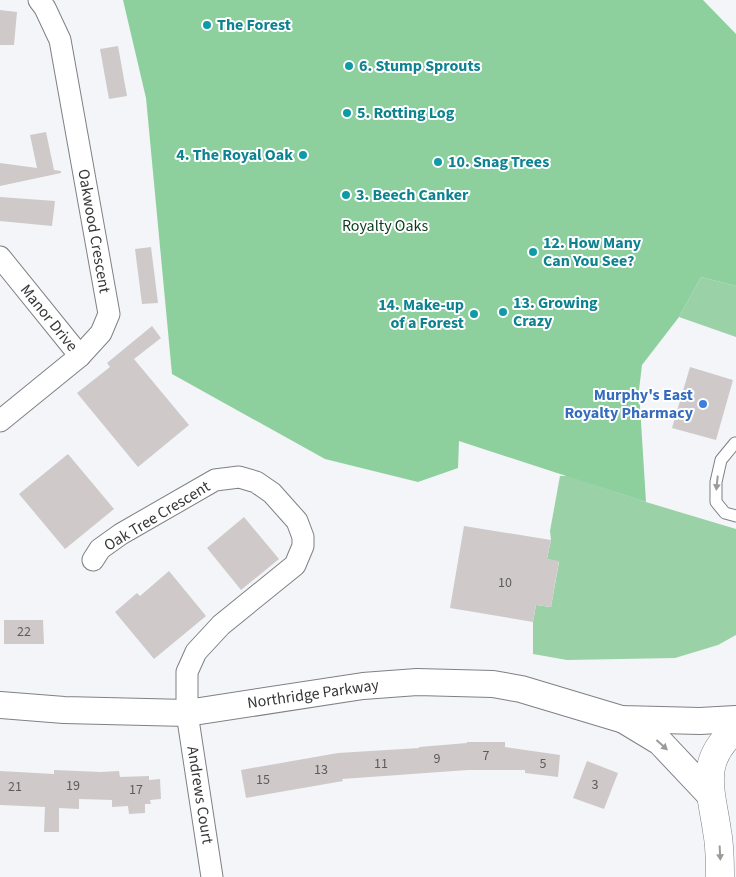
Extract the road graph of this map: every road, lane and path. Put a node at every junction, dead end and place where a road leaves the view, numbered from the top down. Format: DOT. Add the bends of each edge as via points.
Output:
graph roads {
  1 [pos="39,0"];
  2 [pos="0,257"];
  3 [pos="80,356"];
  4 [pos="0,421"];
  5 [pos="735,443"];
  6 [pos="736,516"];
  7 [pos="93,560"];
  8 [pos="0,705"];
  9 [pos="187,713"];
  10 [pos="621,719"];
  11 [pos="736,719"];
  12 [pos="736,728"];
  13 [pos="710,795"];
  14 [pos="736,833"];
  15 [pos="212,877"];
  16 [pos="720,877"];
  1 -- 3 [label="street, Oakwood Crescent" via="60,40 109,314 101,333"];
  2 -- 3 [label="street, Manor Drive"];
  3 -- 4 [label="street, Oakwood Crescent"];
  5 -- 6 [label="lane, one-way" via="721,460 716,502 724,513"];
  7 -- 9 [label="street, Oak Tree Crescent" via="100,549 121,534 215,480 239,477 256,482 272,493 296,520 303,546 294,565 221,625 196,652 187,672"];
  8 -- 9 [label="street, Northridge Parkway"];
  9 -- 10 [label="street, Northridge Parkway" via="363,686 427,682 493,684 521,689"];
  9 -- 15 [label="street, Andrews Court"];
  10 -- 11 [label="street, Northridge Parkway"];
  10 -- 13 [label="street, Northridge Parkway, one-way" via="660,742"];
  12 -- 13 [label="main road" via="716,750 710,767"];
  13 -- 14 [label="main road" via="715,809"];
  13 -- 16 [label="main road, one-way" via="719,844"];
}
